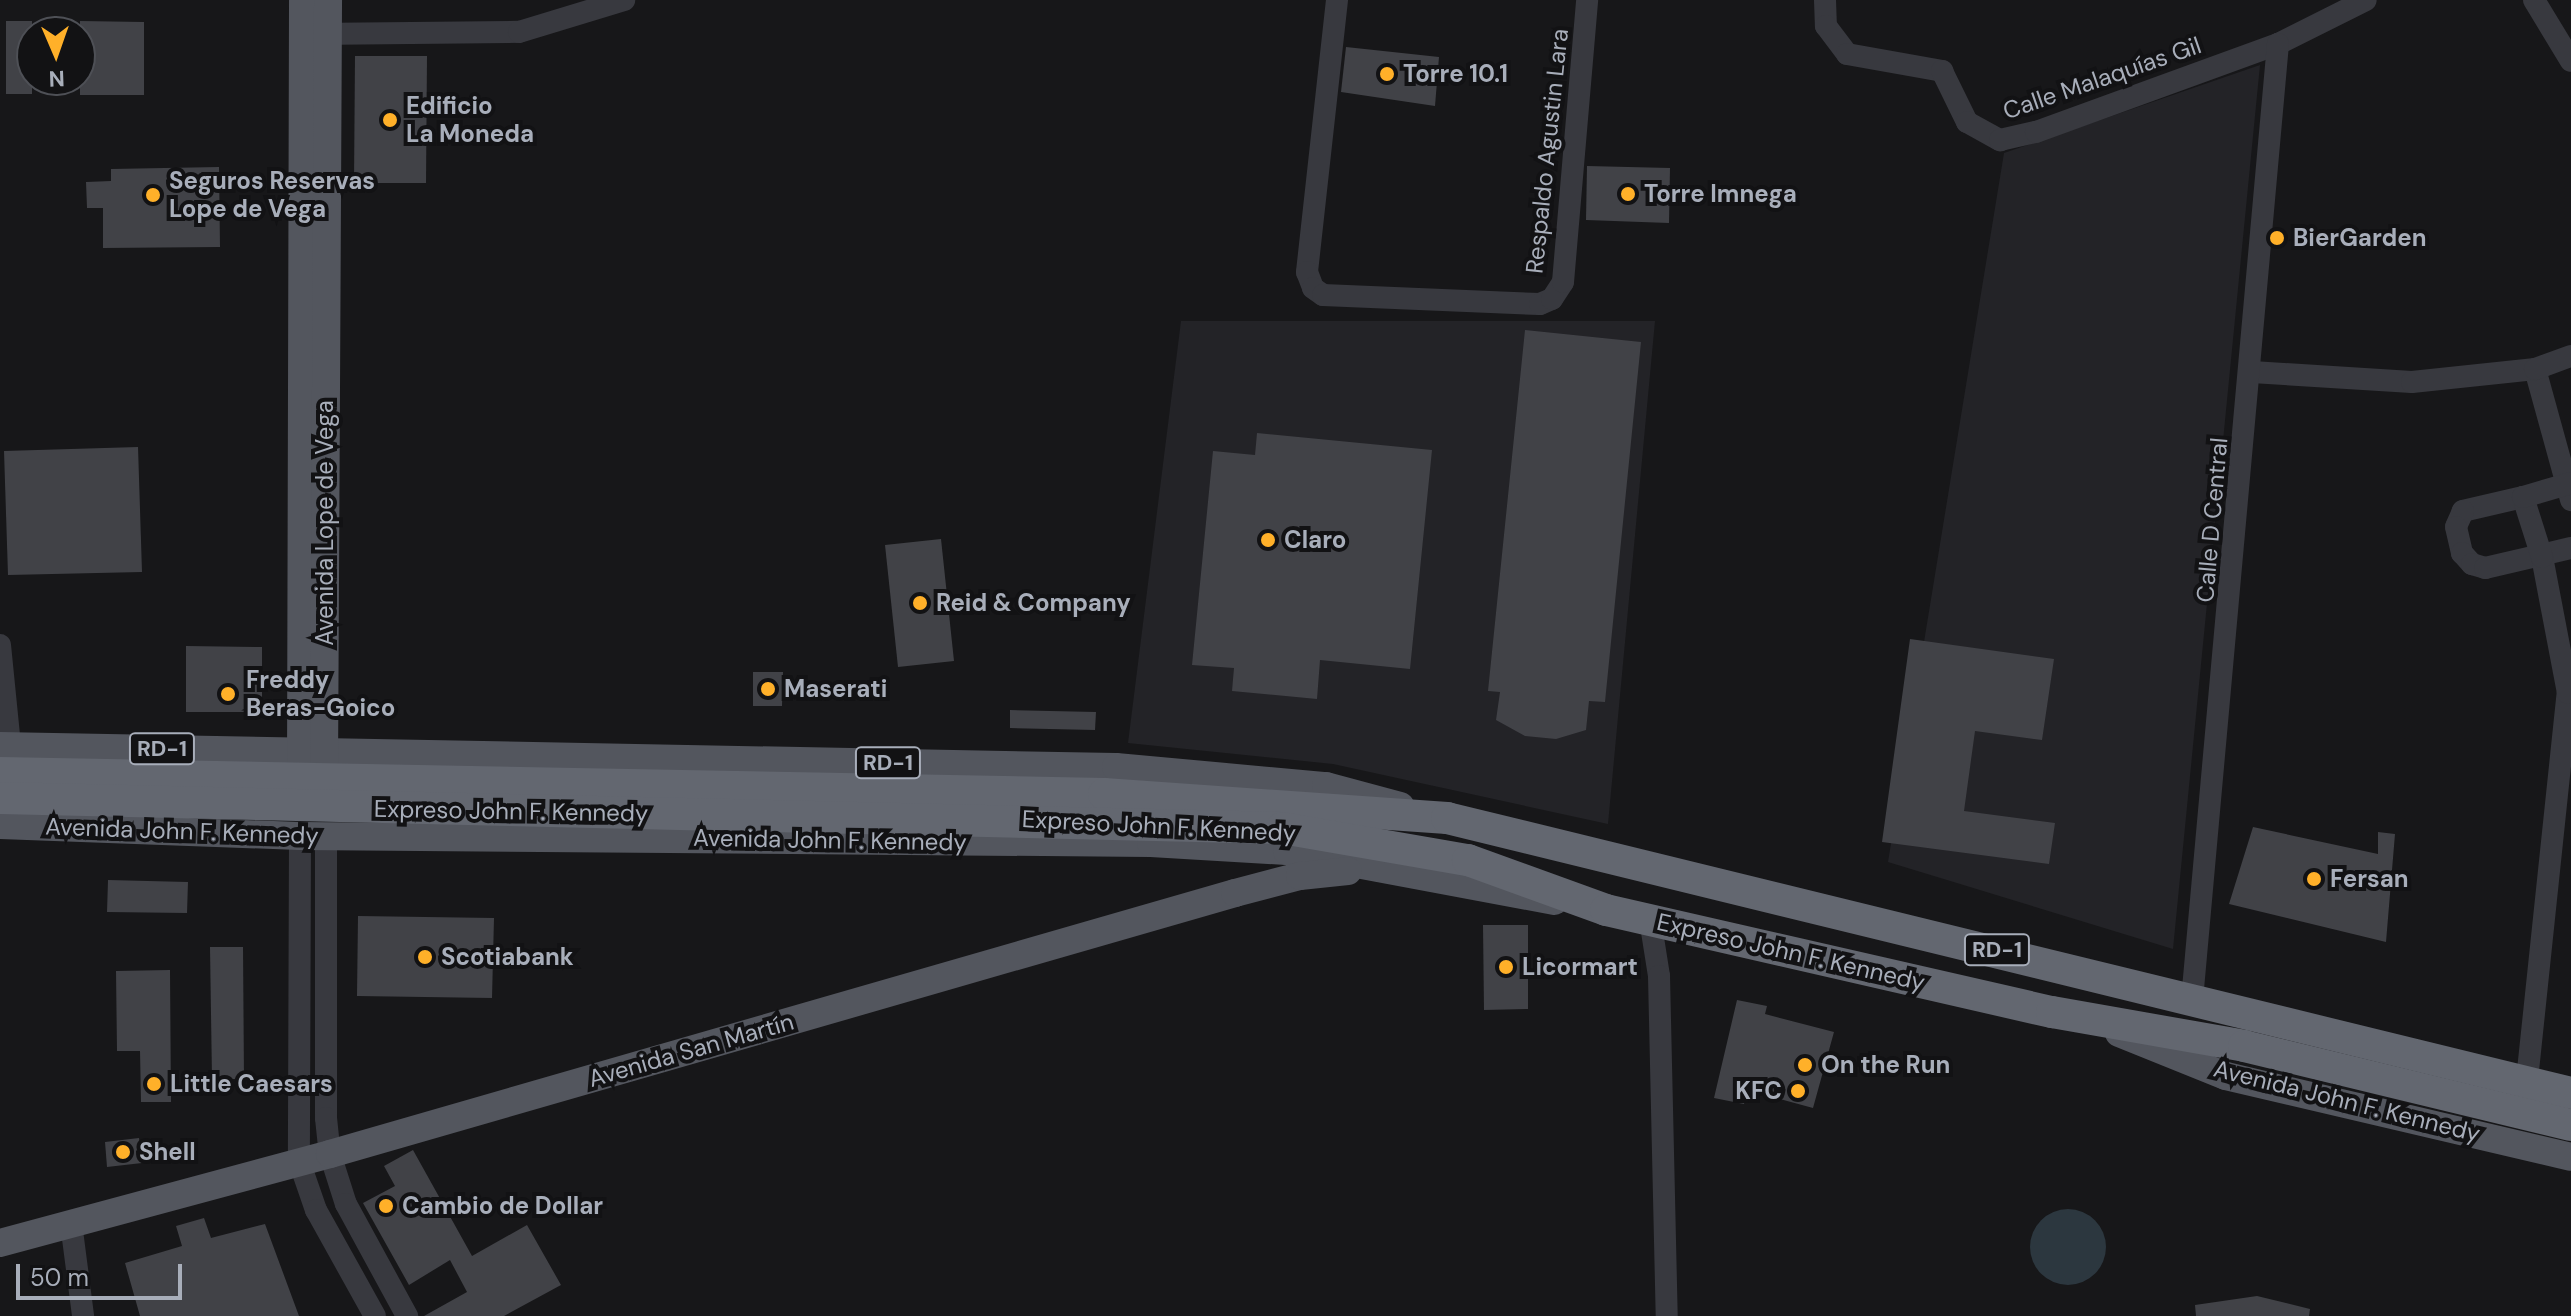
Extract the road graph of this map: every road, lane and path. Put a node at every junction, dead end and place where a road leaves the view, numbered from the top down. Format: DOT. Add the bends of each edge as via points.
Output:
graph roads {
  1 [pos="303,0"];
  2 [pos="328,0"];
  3 [pos="624,0"];
  4 [pos="1337,0"];
  5 [pos="1587,0"];
  6 [pos="1825,0"];
  7 [pos="2366,0"];
  8 [pos="2534,0"];
  9 [pos="316,34"];
  10 [pos="2278,44"];
  11 [pos="2571,61"];
  12 [pos="2571,356"];
  13 [pos="2535,369"];
  14 [pos="2252,372"];
  15 [pos="2569,489"];
  16 [pos="2523,497"];
  17 [pos="2571,548"];
  18 [pos="2542,557"];
  19 [pos="0,645"];
  20 [pos="2570,692"];
  21 [pos="66,747"];
  22 [pos="312,753"];
  23 [pos="3,755"];
  24 [pos="560,755"];
  25 [pos="0,798"];
  26 [pos="1103,807"];
  27 [pos="1447,818"];
  28 [pos="0,825"];
  29 [pos="69,827"];
  30 [pos="313,836"];
  31 [pos="561,837"];
  32 [pos="1383,867"];
  33 [pos="1606,910"];
  34 [pos="1650,919"];
  35 [pos="2192,1000"];
  36 [pos="2081,1018"];
  37 [pos="2554,1086"];
  38 [pos="2571,1125"];
  39 [pos="330,1154"];
  40 [pos="2571,1157"];
  41 [pos="299,1161"];
  42 [pos="71,1223"];
  43 [pos="0,1243"];
  44 [pos="83,1316"];
  45 [pos="375,1316"];
  46 [pos="407,1316"];
  47 [pos="1667,1316"];
  1 -- 9 [label="main road, Avenida Lope de Vega"];
  2 -- 9 [label="main road, Avenida Lope de Vega"];
  3 -- 9 [label="street" via="519,32"];
  4 -- 5 [label="street, Respaldo Agustin Lara" via="1307,272 1313,288 1323,295 1540,304 1552,299 1563,282"];
  6 -- 10 [label="street, Calle Malaquías Gil" via="1826,26 1847,54 1942,71 1967,122 2000,140 2036,132"];
  7 -- 10 [label="street, Calle Malaquías Gil"];
  8 -- 11 [label="street"];
  9 -- 22 [label="main road, Avenida Lope de Vega"];
  10 -- 14 [label="street, Calle D Central"];
  12 -- 13 [label="street"];
  13 -- 14 [label="street" via="2412,382"];
  13 -- 15 [label="street"];
  14 -- 35 [label="street, Calle D Central"];
  15 -- 16 [label="street"];
  16 -- 18 [label="street"];
  16 -- 18 [label="street" via="2463,511 2456,527 2462,553 2485,568"];
  17 -- 18 [label="street"];
  18 -- 20 [label="street"];
  19 -- 23 [label="street"];
  20 -- 37 [label="street"];
  21 -- 22 [label="main road, RD-1"];
  21 -- 23 [label="main road, RD-1"];
  21 -- 29 [label="main road" via="99,760 223,761 242,771 248,788 238,808 223,815 100,813"];
  22 -- 24 [label="main road, RD-1"];
  22 -- 30 [label="main road, Avenida Lope de Vega"];
  23 -- 26 [label="highway, Expreso John F. Kennedy / RD-1"];
  24 -- 27 [label="main road, RD-1" via="1116,767 1326,786"];
  24 -- 31 [label="main road" via="525,770 405,768 386,776 380,793 383,808 398,819 531,824"];
  25 -- 26 [label="highway, Expreso John F. Kennedy / RD-1" via="552,813"];
  26 -- 27 [label="highway, Expreso John F. Kennedy / RD-1"];
  26 -- 33 [label="highway, Expreso John F. Kennedy / RD-1" via="1282,828 1453,857"];
  27 -- 35 [label="highway, Expreso John F. Kennedy / RD-1"];
  28 -- 29 [label="main road, Avenida John F. Kennedy / RD-1"];
  29 -- 30 [label="main road, Avenida John F. Kennedy / RD-1"];
  30 -- 31 [label="main road, Avenida John F. Kennedy / RD-1"];
  30 -- 39 [label="street, Avenida Lope de Vega"];
  30 -- 41 [label="street, Avenida Lope de Vega"];
  31 -- 32 [label="main road, Avenida John F. Kennedy / RD-1" via="1151,843 1287,851"];
  32 -- 33 [label="main road, Avenida John F. Kennedy / RD-1"];
  32 -- 39 [label="main road, Avenida San Martín" via="1300,876 1235,893"];
  33 -- 34 [label="highway, Expreso John F. Kennedy / RD-1"];
  34 -- 36 [label="highway, Expreso John F. Kennedy / RD-1"];
  34 -- 47 [label="street" via="1659,976"];
  35 -- 37 [label="highway, Expreso John F. Kennedy / RD-1"];
  36 -- 38 [label="highway, Expreso John F. Kennedy / RD-1" via="2244,1046"];
  36 -- 40 [label="main road, Avenida John F. Kennedy / RD-1" via="2226,1076"];
  39 -- 41 [label="main road, Avenida San Martín"];
  39 -- 46 [label="street, Avenida Lope de Vega" via="346,1204"];
  41 -- 42 [label="main road, Avenida San Martín"];
  41 -- 45 [label="street, Avenida Lope de Vega" via="316,1210"];
  42 -- 43 [label="main road, Avenida San Martín"];
  42 -- 44 [label="street"];
}
